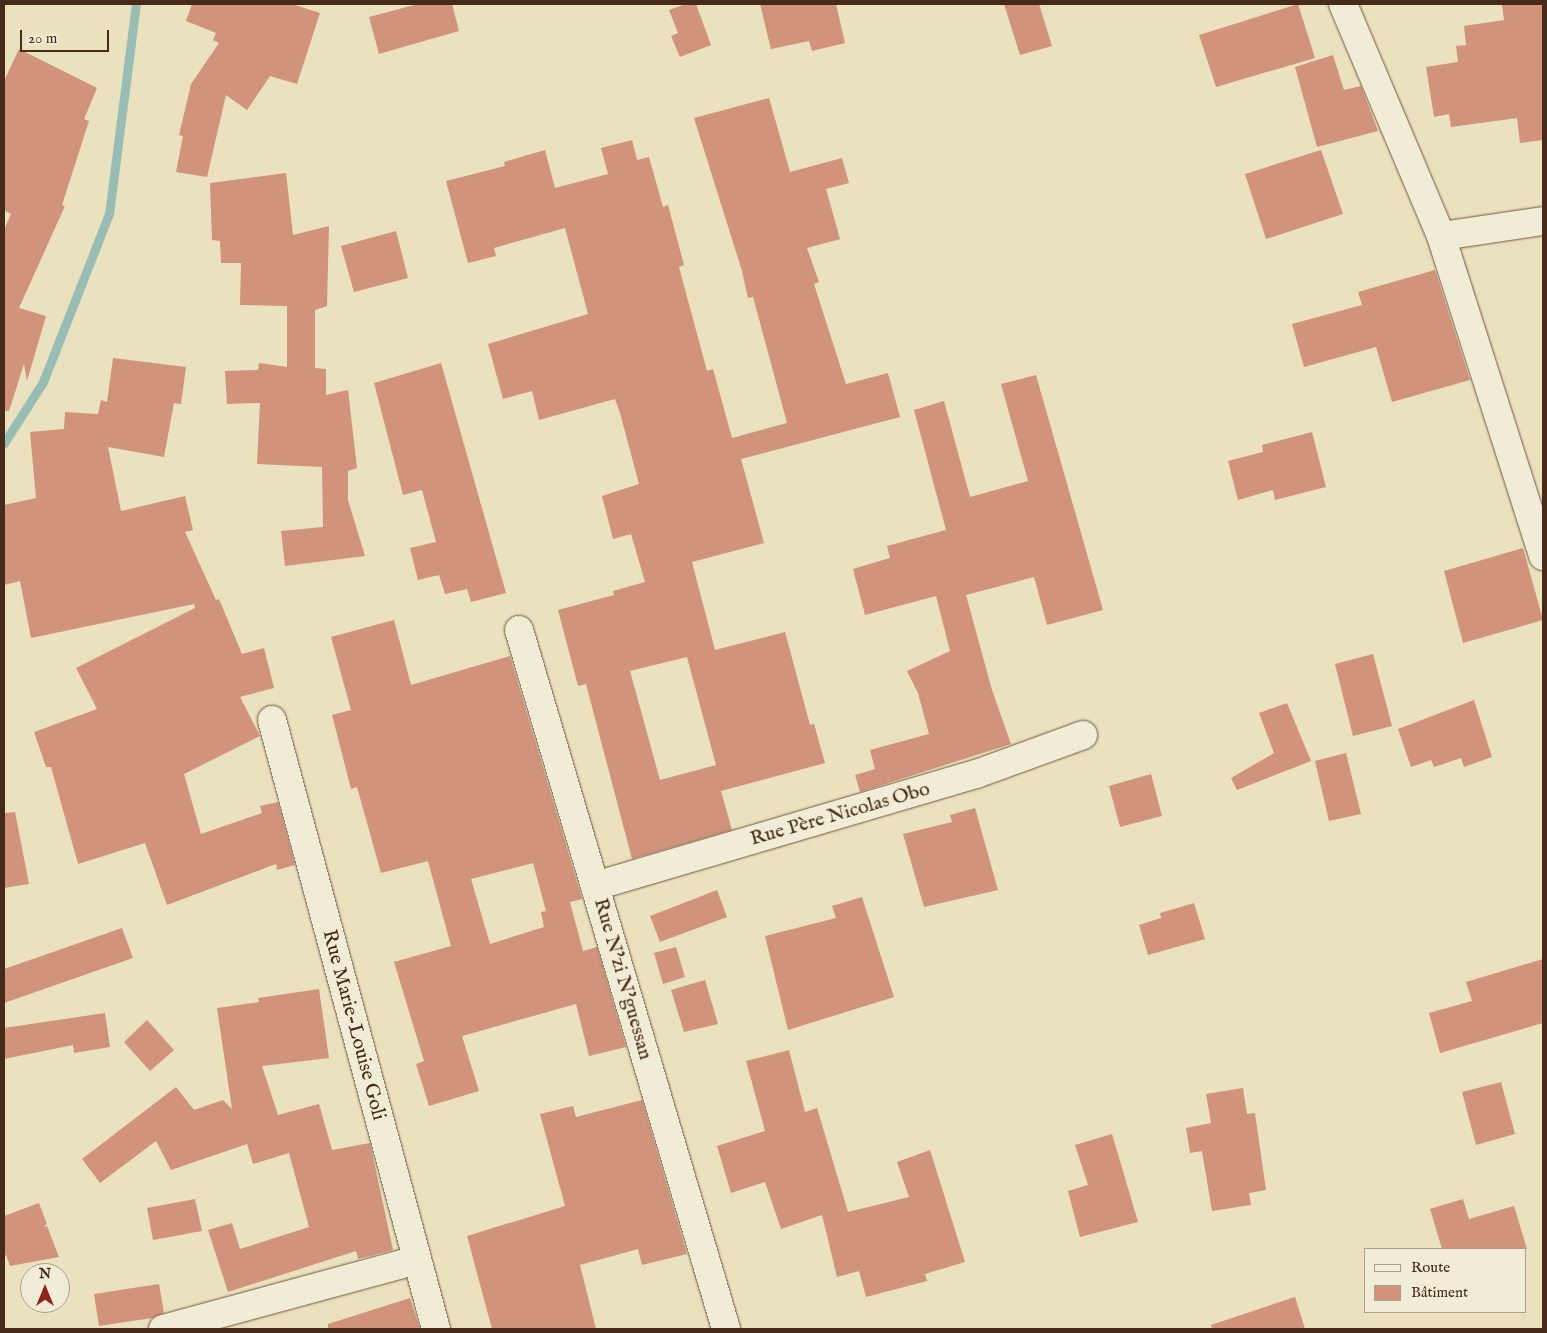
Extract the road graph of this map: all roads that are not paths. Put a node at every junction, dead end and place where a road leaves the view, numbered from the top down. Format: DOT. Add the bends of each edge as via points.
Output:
graph roads {
  1 [pos="1343,4"];
  2 [pos="1543,221"];
  3 [pos="1441,236"];
  4 [pos="1543,556"];
  5 [pos="519,630"];
  6 [pos="272,720"];
  7 [pos="1083,735"];
  8 [pos="595,886"];
  9 [pos="417,1260"];
  10 [pos="163,1329"];
  11 [pos="436,1329"];
  12 [pos="726,1329"];
  1 -- 3 [label="street"];
  2 -- 3 [label="street"];
  3 -- 4 [label="street"];
  5 -- 8 [label="street, Rue N'zi N'guessan"];
  6 -- 9 [label="street, Rue Marie-Louise Goli"];
  7 -- 8 [label="street, Rue Père Nicolas Obo" via="976,774"];
  8 -- 12 [label="street, Rue N'zi N'guessan"];
  9 -- 10 [label="street"];
  9 -- 11 [label="street, Rue Marie-Louise Goli"];
}
